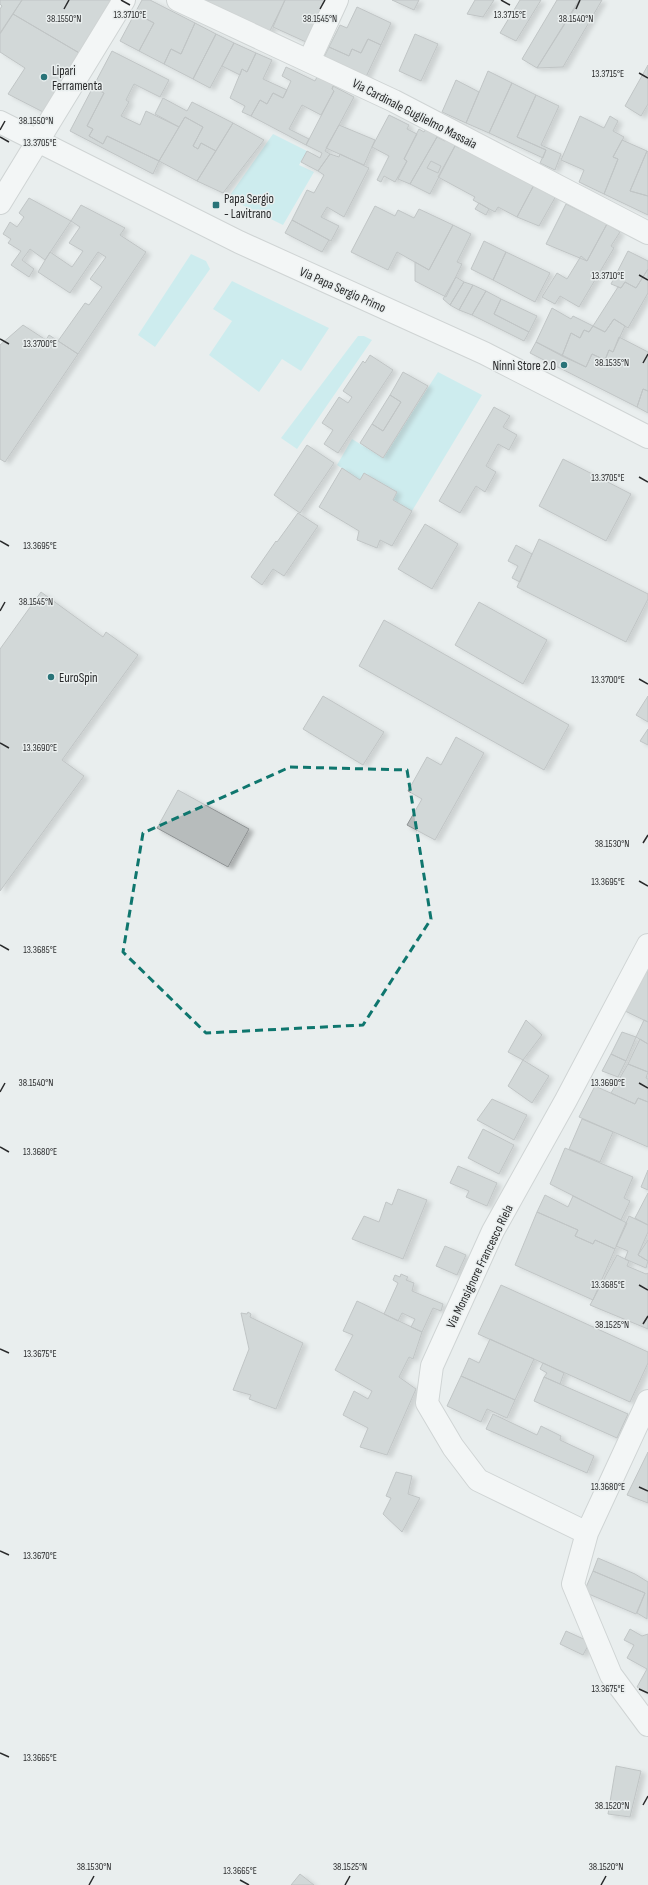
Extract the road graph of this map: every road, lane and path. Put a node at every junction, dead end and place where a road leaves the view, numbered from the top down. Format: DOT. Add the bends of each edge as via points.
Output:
graph roads {
  1 [pos="124,0"];
  2 [pos="178,0"];
  3 [pos="337,0"];
  4 [pos="309,61"];
  5 [pos="0,122"];
  6 [pos="39,141"];
  7 [pos="0,202"];
  8 [pos="648,233"];
  9 [pos="648,436"];
  10 [pos="648,945"];
  11 [pos="648,1401"];
  12 [pos="587,1533"];
  13 [pos="648,1724"];
  1 -- 6 [label="street"];
  2 -- 4 [label="street, Via Cardinale Guglielmo Massaia"];
  3 -- 4 [label="street"];
  4 -- 8 [label="street, Via Cardinale Guglielmo Massaia" via="394,101"];
  5 -- 6 [label="street, Via Papa Sergio Primo"];
  6 -- 7 [label="street"];
  6 -- 9 [label="street, Via Papa Sergio Primo" via="239,242 484,353"];
  10 -- 12 [label="street, Via Monsignore Francesco Riela" via="493,1231 432,1366 427,1403 453,1447 478,1480"];
  11 -- 12 [label="street"];
  12 -- 13 [label="street" via="573,1584 611,1675"];
}
